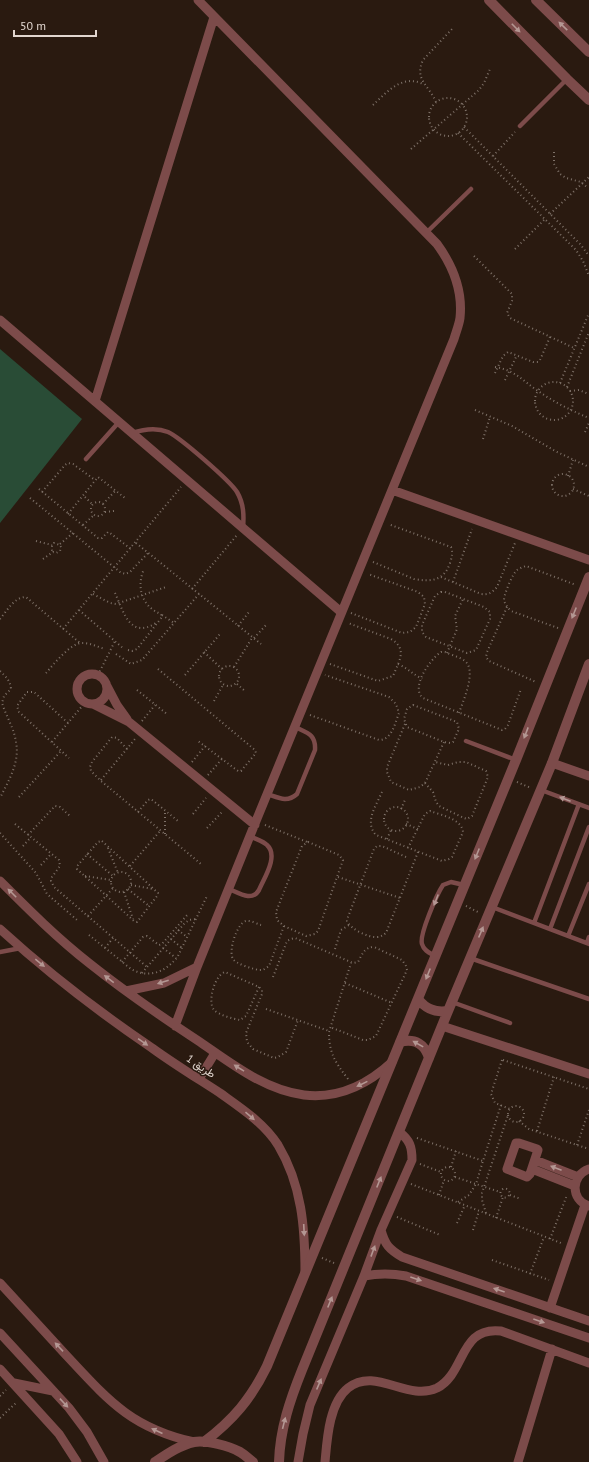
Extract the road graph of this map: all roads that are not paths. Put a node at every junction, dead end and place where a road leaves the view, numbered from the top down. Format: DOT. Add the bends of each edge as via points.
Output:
graph roads {
  1 [pos="198,0"];
  2 [pos="489,0"];
  3 [pos="536,0"];
  4 [pos="214,17"];
  5 [pos="589,52"];
  6 [pos="567,80"];
  7 [pos="589,100"];
  8 [pos="520,126"];
  9 [pos="471,189"];
  10 [pos="426,233"];
  11 [pos="0,320"];
  12 [pos="95,401"];
  13 [pos="119,422"];
  14 [pos="132,433"];
  15 [pos="86,459"];
  16 [pos="392,490"];
  17 [pos="243,528"];
  18 [pos="589,560"];
  19 [pos="589,577"];
  20 [pos="341,614"];
  21 [pos="588,670"];
  22 [pos="107,685"];
  23 [pos="89,703"];
  24 [pos="135,727"];
  25 [pos="294,727"];
  26 [pos="466,741"];
  27 [pos="516,760"];
  28 [pos="552,763"];
  29 [pos="589,776"];
  30 [pos="540,790"];
  31 [pos="267,794"];
  32 [pos="579,804"];
  33 [pos="589,808"];
  34 [pos="255,823"];
  35 [pos="589,827"];
  36 [pos="250,836"];
  37 [pos="0,881"];
  38 [pos="589,884"];
  39 [pos="464,885"];
  40 [pos="229,889"];
  41 [pos="490,911"];
  42 [pos="534,923"];
  43 [pos="0,929"];
  44 [pos="550,929"];
  45 [pos="568,936"];
  46 [pos="589,937"];
  47 [pos="588,943"];
  48 [pos="22,948"];
  49 [pos="0,952"];
  50 [pos="436,956"];
  51 [pos="470,958"];
  52 [pos="197,967"];
  53 [pos="126,991"];
  54 [pos="589,999"];
  55 [pos="418,1000"];
  56 [pos="450,1007"];
  57 [pos="510,1023"];
  58 [pos="175,1026"];
  59 [pos="442,1026"];
  60 [pos="400,1042"];
  61 [pos="215,1053"];
  62 [pos="429,1058"];
  63 [pos="392,1061"];
  64 [pos="589,1074"];
  65 [pos="199,1079"];
  66 [pos="403,1135"];
  67 [pos="535,1160"];
  68 [pos="532,1169"];
  69 [pos="589,1169"];
  70 [pos="578,1177"];
  71 [pos="573,1185"];
  72 [pos="587,1205"];
  73 [pos="381,1230"];
  74 [pos="305,1275"];
  75 [pos="364,1276"];
  76 [pos="0,1283"];
  77 [pos="550,1308"];
  78 [pos="589,1321"];
  79 [pos="0,1333"];
  80 [pos="589,1338"];
  81 [pos="552,1349"];
  82 [pos="589,1363"];
  83 [pos="0,1369"];
  84 [pos="14,1383"];
  85 [pos="53,1391"];
  86 [pos="199,1442"];
  87 [pos="77,1462"];
  88 [pos="104,1462"];
  89 [pos="155,1462"];
  90 [pos="253,1462"];
  91 [pos="279,1462"];
  92 [pos="298,1462"];
  93 [pos="325,1462"];
  94 [pos="518,1462"];
  1 -- 4 [label="street"];
  2 -- 6 [label="street, one-way"];
  5 -- 3 [label="street, one-way"];
  4 -- 10 [label="street"];
  4 -- 12 [label="street"];
  6 -- 7 [label="street"];
  6 -- 8 [label="lane"];
  9 -- 10 [label="lane"];
  10 -- 16 [label="street" via="448,258 456,277 461,298 460,319"];
  11 -- 12 [label="street"];
  12 -- 13 [label="street"];
  13 -- 14 [label="street"];
  13 -- 15 [label="lane"];
  14 -- 17 [label="street"];
  14 -- 17 [label="lane" via="156,429 178,438 238,493 244,516"];
  16 -- 18 [label="street"];
  16 -- 20 [label="street"];
  17 -- 20 [label="street"];
  19 -- 27 [label="street, one-way"];
  20 -- 25 [label="street"];
  21 -- 28 [label="street"];
  22 -- 23 [label="street" via="104,698 99,702"];
  22 -- 23 [label="street" via="98,675 87,674 82,677 78,682 78,694 80,699"];
  22 -- 24 [label="street" via="116,705"];
  23 -- 24 [label="street"];
  24 -- 34 [label="street"];
  25 -- 31 [label="street"];
  25 -- 31 [label="lane" via="310,734 314,739 315,750 312,758 297,794 284,800"];
  26 -- 27 [label="lane"];
  27 -- 39 [label="street, one-way"];
  28 -- 29 [label="street"];
  28 -- 30 [label="street"];
  32 -- 30 [label="lane, one-way"];
  30 -- 41 [label="street"];
  31 -- 34 [label="street"];
  32 -- 33 [label="lane"];
  32 -- 42 [label="lane"];
  34 -- 36 [label="street"];
  35 -- 44 [label="lane"];
  36 -- 40 [label="street"];
  36 -- 40 [label="lane" via="266,844 272,859 260,890 248,897"];
  53 -- 37 [label="street, طريق 1, one-way" via="53,933"];
  38 -- 45 [label="lane"];
  39 -- 50 [label="street"];
  39 -- 50 [label="lane, one-way" via="451,882 443,885 422,935 424,949"];
  40 -- 52 [label="street"];
  41 -- 42 [label="lane"];
  51 -- 41 [label="street, one-way"];
  42 -- 44 [label="lane"];
  43 -- 48 [label="street, طريق 1"];
  44 -- 45 [label="lane"];
  45 -- 47 [label="lane"];
  46 -- 47 [label="lane"];
  48 -- 49 [label="lane"];
  48 -- 65 [label="street, طريق 1, one-way" via="99,1010"];
  50 -- 55 [label="street, one-way"];
  51 -- 54 [label="lane"];
  51 -- 56 [label="street"];
  52 -- 53 [label="street, one-way" via="164,983"];
  52 -- 58 [label="street"];
  53 -- 58 [label="street, طريق 1"];
  55 -- 56 [label="street" via="428,1009 441,1012"];
  55 -- 60 [label="street"];
  56 -- 57 [label="lane"];
  56 -- 59 [label="street"];
  58 -- 61 [label="street, طريق 1"];
  59 -- 62 [label="street"];
  59 -- 64 [label="street"];
  62 -- 60 [label="street, one-way" via="422,1044 408,1040"];
  60 -- 63 [label="street"];
  63 -- 61 [label="street, طريق 1, one-way" via="375,1077 354,1088 339,1093 305,1095 268,1085"];
  61 -- 65 [label="street"];
  62 -- 66 [label="street"];
  63 -- 74 [label="street"];
  65 -- 74 [label="street, طريق 1, one-way" via="242,1108 264,1127 290,1166 303,1219"];
  66 -- 73 [label="street" via="412,1149 412,1160"];
  91 -- 66 [label="street, one-way" via="288,1405 344,1267"];
  67 -- 68 [label="street"];
  67 -- 68 [label="street" via="537,1149 516,1143 507,1169 527,1177"];
  70 -- 67 [label="street, one-way"];
  68 -- 71 [label="street"];
  69 -- 70 [label="street"];
  70 -- 71 [label="street"];
  71 -- 72 [label="street" via="577,1197"];
  72 -- 77 [label="street"];
  75 -- 73 [label="street, one-way"];
  77 -- 73 [label="street, one-way" via="402,1257 391,1251 384,1241"];
  74 -- 86 [label="street" via="258,1384 247,1401 220,1430"];
  75 -- 80 [label="street, one-way" via="378,1273 406,1276"];
  92 -- 75 [label="street, one-way" via="310,1405"];
  86 -- 76 [label="street, one-way" via="176,1438 154,1430 113,1404"];
  77 -- 78 [label="street"];
  79 -- 85 [label="street"];
  81 -- 82 [label="street"];
  81 -- 93 [label="street" via="493,1330 470,1341 448,1380 429,1391 413,1391 370,1380 354,1384 344,1392 334,1412 327,1434"];
  81 -- 94 [label="street"];
  83 -- 84 [label="street"];
  84 -- 85 [label="street"];
  84 -- 87 [label="street" via="59,1434"];
  85 -- 88 [label="street, one-way" via="87,1432"];
  86 -- 89 [label="street" via="171,1452"];
  86 -- 90 [label="street" via="218,1444 240,1452"];
}
